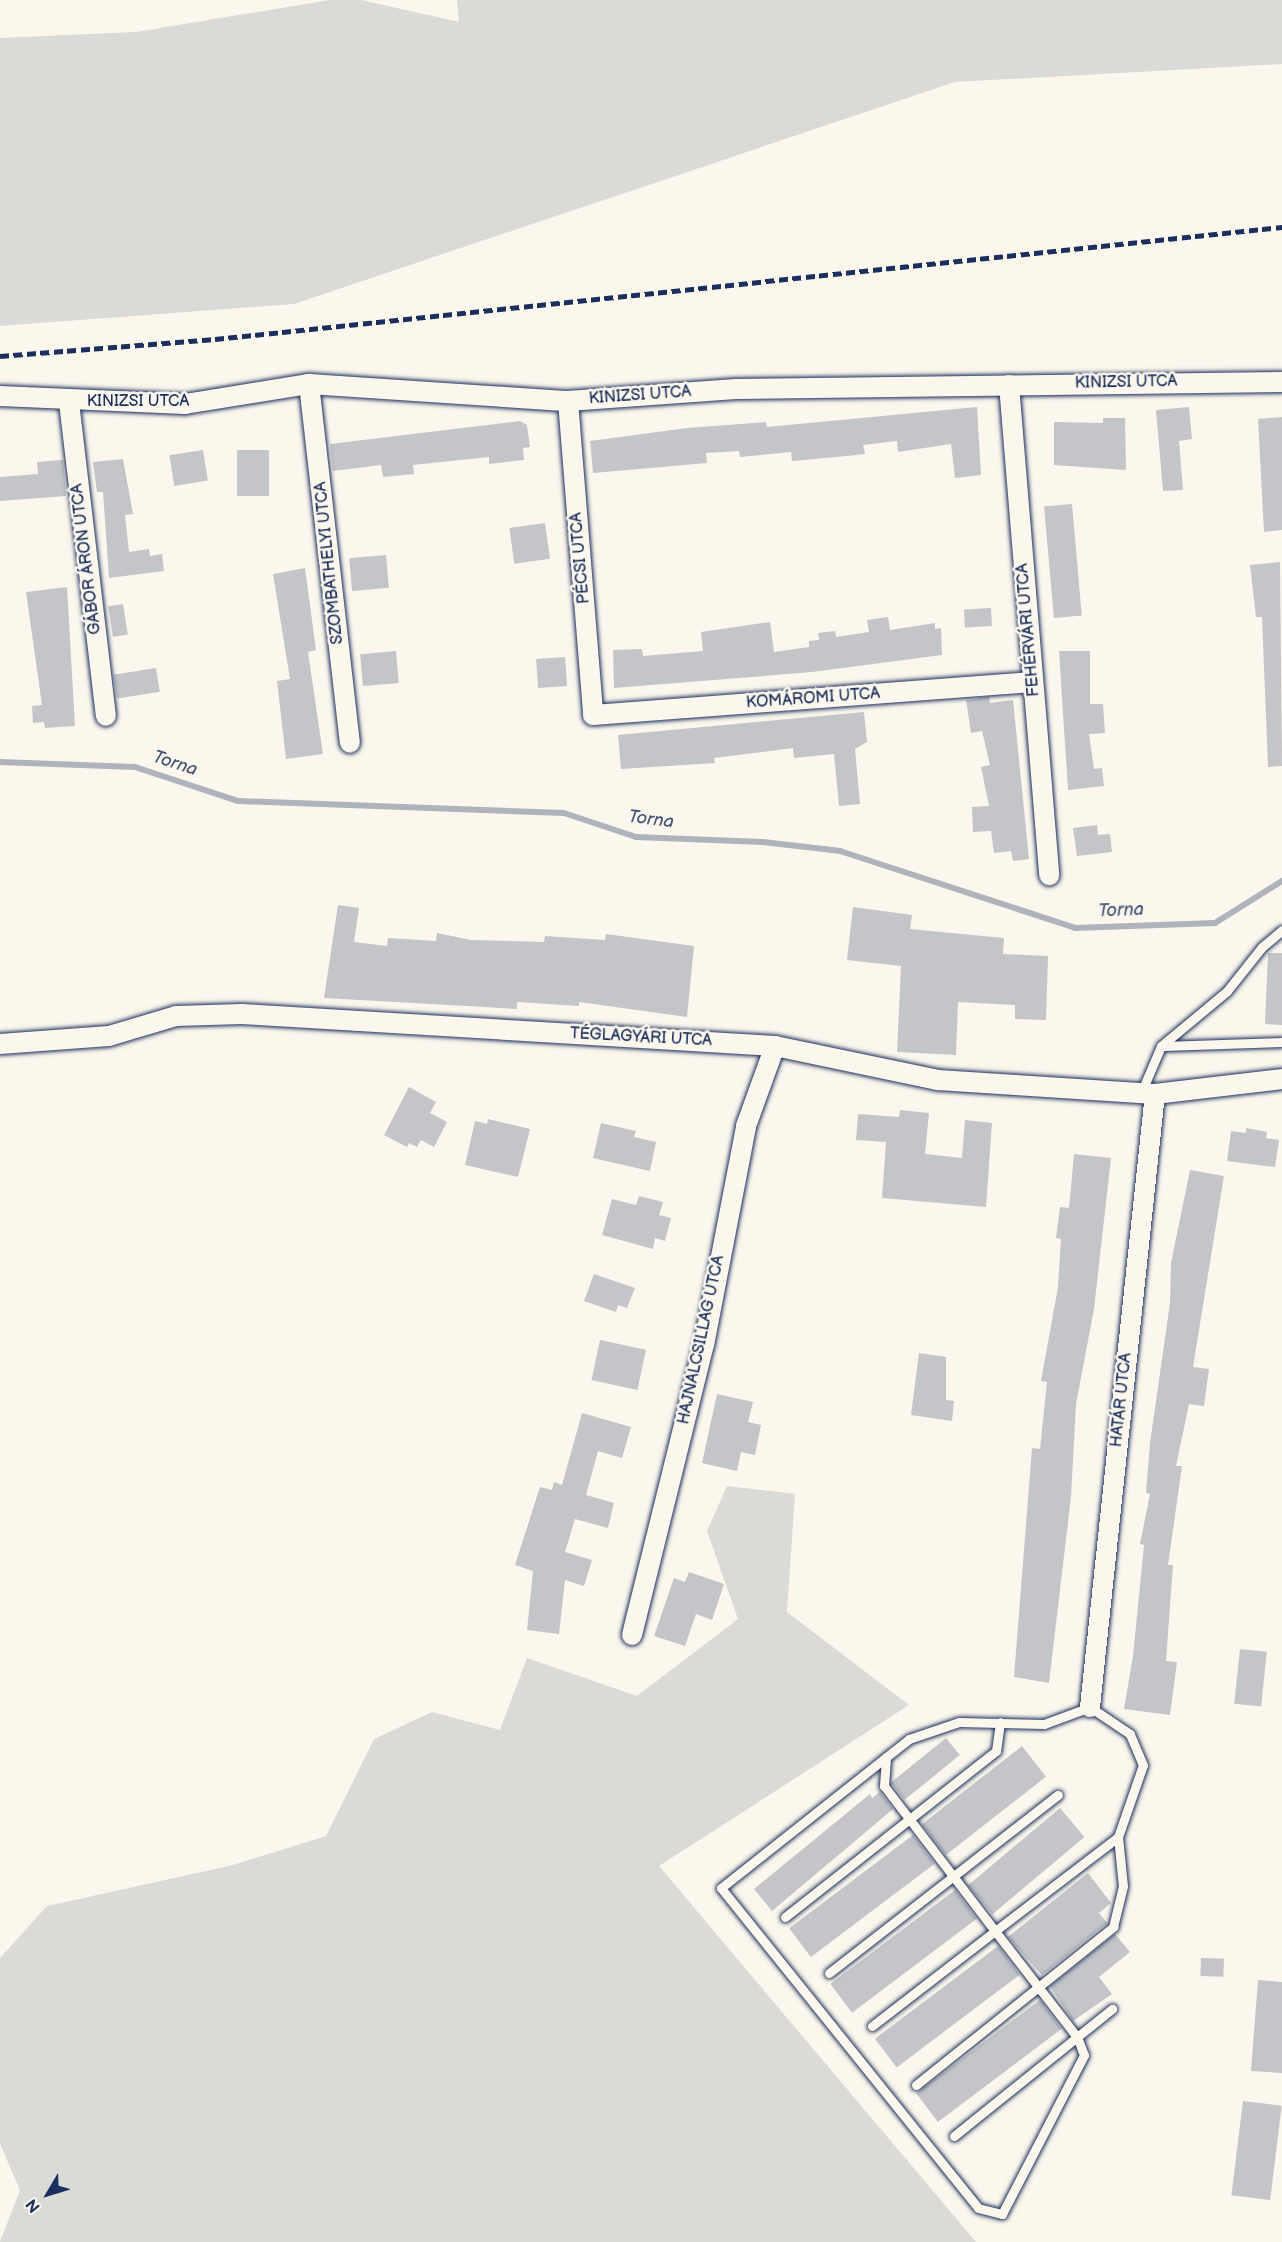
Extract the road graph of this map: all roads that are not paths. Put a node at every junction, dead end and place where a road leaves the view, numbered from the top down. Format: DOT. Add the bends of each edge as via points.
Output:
graph roads {
  1 [pos="1282,382"];
  2 [pos="309,384"];
  3 [pos="1009,385"];
  4 [pos="0,396"];
  5 [pos="568,401"];
  6 [pos="69,402"];
  7 [pos="1033,682"];
  8 [pos="593,715"];
  9 [pos="106,716"];
  10 [pos="350,743"];
  11 [pos="1049,875"];
  12 [pos="1282,930"];
  13 [pos="1282,1042"];
  14 [pos="0,1044"];
  15 [pos="775,1046"];
  16 [pos="1161,1046"];
  17 [pos="1282,1079"];
  18 [pos="1148,1093"];
  19 [pos="632,1635"];
  20 [pos="1090,1707"];
  21 [pos="1000,1722"];
  22 [pos="886,1757"];
  23 [pos="1058,1795"];
  24 [pos="910,1819"];
  25 [pos="1118,1837"];
  26 [pos="953,1876"];
  27 [pos="785,1917"];
  28 [pos="995,1931"];
  29 [pos="829,1973"];
  30 [pos="1038,1987"];
  31 [pos="1112,2009"];
  32 [pos="872,2026"];
  33 [pos="1077,2037"];
  34 [pos="916,2085"];
  35 [pos="954,2136"];
  1 -- 3 [label="street, KINIZSI UTCA"];
  2 -- 5 [label="street, KINIZSI UTCA"];
  2 -- 6 [label="street, KINIZSI UTCA" via="185,404"];
  2 -- 10 [label="street, SZOMBATHELYI UTCA"];
  3 -- 5 [label="street, KINIZSI UTCA" via="736,389"];
  3 -- 7 [label="street, FEHÉRVÁRI UTCA"];
  4 -- 6 [label="street, KINIZSI UTCA"];
  5 -- 8 [label="street, PÉCSI UTCA"];
  6 -- 9 [label="street, GÁBOR ÁRON UTCA"];
  7 -- 8 [label="street, KOMÁROMI UTCA"];
  7 -- 11 [label="street, FEHÉRVÁRI UTCA"];
  12 -- 16 [label="lane" via="1262,947 1227,991"];
  13 -- 16 [label="lane"];
  14 -- 15 [label="street, TÉGLAGYÁRI UTCA" via="109,1036 176,1016 242,1014"];
  15 -- 18 [label="street, TÉGLAGYÁRI UTCA" via="938,1080"];
  15 -- 19 [label="street, HAJNALCSILLAG UTCA" via="746,1126 704,1345"];
  16 -- 18 [label="lane"];
  17 -- 18 [label="street, TÉGLAGYÁRI UTCA"];
  18 -- 20 [label="street, HATÁR UTCA"];
  20 -- 21 [label="lane" via="1044,1724"];
  20 -- 25 [label="lane" via="1130,1734 1143,1765"];
  21 -- 22 [label="lane" via="959,1722 909,1739"];
  21 -- 24 [label="lane" via="996,1751"];
  22 -- 24 [label="lane" via="884,1786"];
  22 -- 33 [label="lane" via="720,1888 978,2208 1002,2214 1084,2055"];
  23 -- 26 [label="lane"];
  24 -- 26 [label="lane"];
  24 -- 27 [label="lane"];
  25 -- 28 [label="lane"];
  25 -- 30 [label="lane" via="1123,1886 1113,1927"];
  26 -- 28 [label="lane"];
  26 -- 29 [label="lane"];
  28 -- 30 [label="lane"];
  28 -- 32 [label="lane"];
  30 -- 33 [label="lane"];
  30 -- 34 [label="lane"];
  31 -- 33 [label="lane"];
  33 -- 35 [label="lane"];
}
